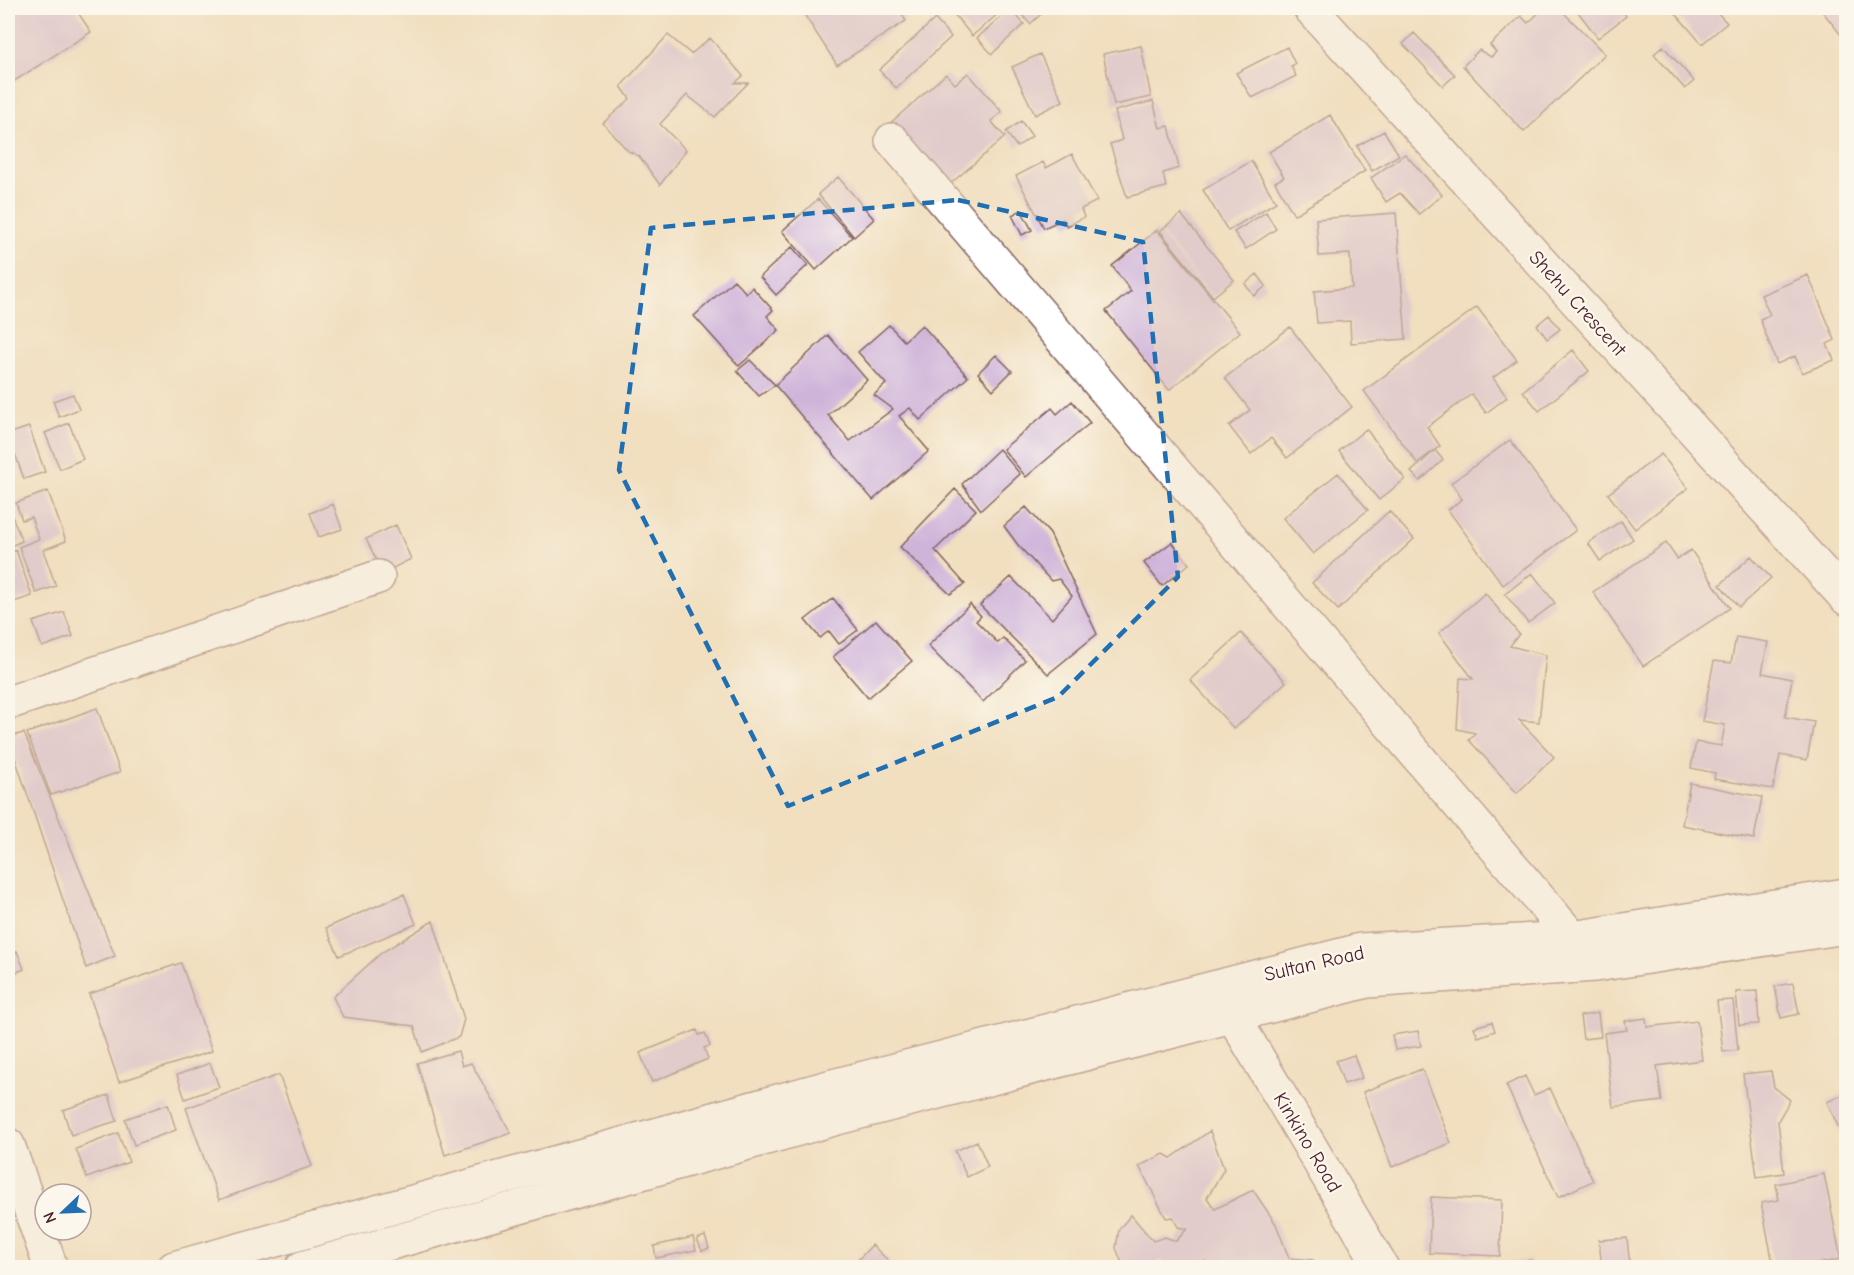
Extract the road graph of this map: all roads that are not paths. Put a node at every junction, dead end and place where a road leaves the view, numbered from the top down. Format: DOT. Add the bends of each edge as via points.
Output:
graph roads {
  1 [pos="1310,8"];
  2 [pos="892,140"];
  3 [pos="378,577"];
  4 [pos="1846,598"];
  5 [pos="8,703"];
  6 [pos="1846,895"];
  7 [pos="1846,927"];
  8 [pos="1572,938"];
  9 [pos="1595,965"];
  10 [pos="1233,1016"];
  11 [pos="8,1145"];
  12 [pos="51,1268"];
  13 [pos="174,1268"];
  14 [pos="303,1268"];
  15 [pos="1382,1268"];
  1 -- 4 [label="street, Shehu Crescent"];
  2 -- 8 [label="street"];
  3 -- 5 [label="street"];
  6 -- 8 [label="street, Sultan Road"];
  7 -- 9 [label="street, Sultan Road"];
  8 -- 9 [label="street"];
  8 -- 13 [label="street, Sultan Road" via="1361,950 743,1111"];
  9 -- 10 [label="street, Sultan Road" via="1367,981"];
  10 -- 14 [label="street, Sultan Road" via="837,1118"];
  10 -- 15 [label="street, Kinkino Road"];
  11 -- 12 [label="street"];
}
